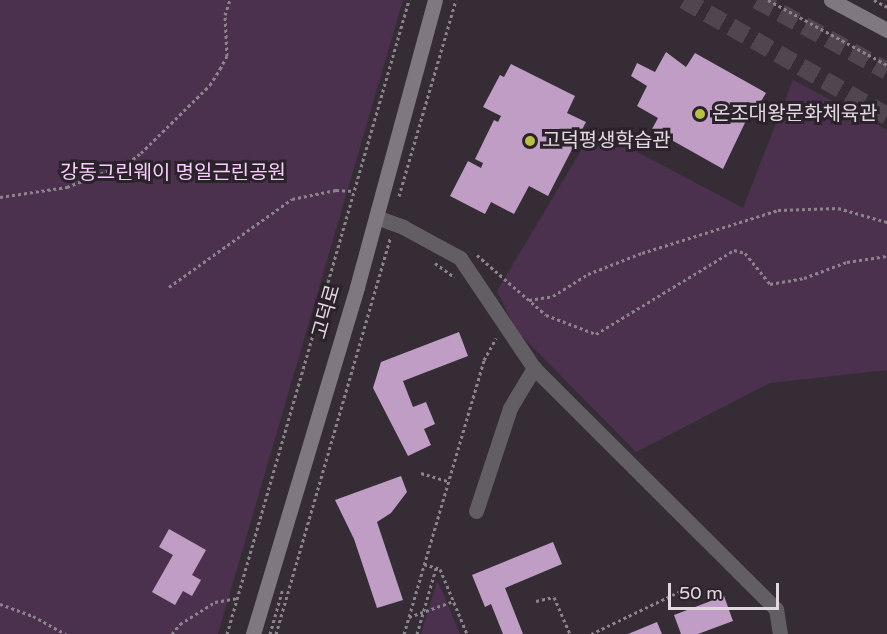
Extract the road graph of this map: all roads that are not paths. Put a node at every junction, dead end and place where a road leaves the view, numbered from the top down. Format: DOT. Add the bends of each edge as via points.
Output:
graph roads {
  1 [pos="435,0"];
  2 [pos="831,0"];
  3 [pos="887,30"];
  4 [pos="376,217"];
  5 [pos="534,368"];
  6 [pos="476,511"];
  7 [pos="253,634"];
  8 [pos="780,634"];
  1 -- 4 [label="main road, 고덕로"];
  2 -- 3 [label="main road"];
  4 -- 5 [label="street" via="403,226 460,258"];
  4 -- 7 [label="main road, 고덕로"];
  5 -- 6 [label="street" via="510,408"];
  5 -- 8 [label="street" via="776,609"];
}
